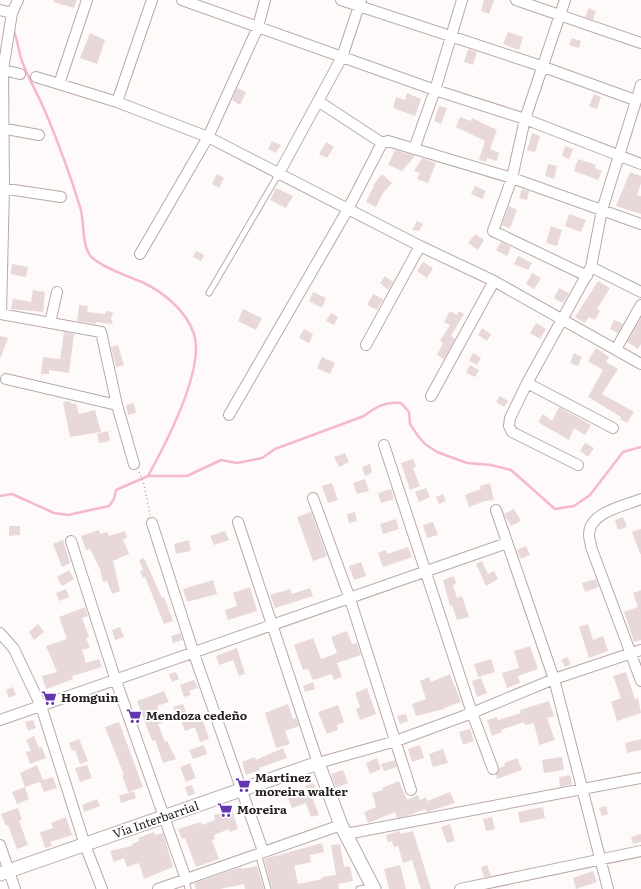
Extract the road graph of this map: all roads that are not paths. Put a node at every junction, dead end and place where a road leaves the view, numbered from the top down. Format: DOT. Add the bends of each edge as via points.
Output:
graph roads {
  1 [pos="18,0"];
  2 [pos="87,0"];
  3 [pos="152,0"];
  4 [pos="182,0"];
  5 [pos="265,0"];
  6 [pos="341,0"];
  7 [pos="462,0"];
  8 [pos="516,0"];
  9 [pos="565,0"];
  10 [pos="360,3"];
  11 [pos="0,10"];
  12 [pos="12,13"];
  13 [pos="559,16"];
  14 [pos="258,27"];
  15 [pos="451,37"];
  16 [pos="641,43"];
  17 [pos="342,57"];
  18 [pos="541,66"];
  19 [pos="2,70"];
  20 [pos="20,74"];
  21 [pos="36,76"];
  22 [pos="59,84"];
  23 [pos="641,85"];
  24 [pos="435,90"];
  25 [pos="635,100"];
  26 [pos="318,101"];
  27 [pos="117,102"];
  28 [pos="525,119"];
  29 [pos="1,128"];
  30 [pos="39,135"];
  31 [pos="208,137"];
  32 [pos="382,143"];
  33 [pos="414,149"];
  34 [pos="618,156"];
  35 [pos="641,164"];
  36 [pos="278,174"];
  37 [pos="512,178"];
  38 [pos="2,188"];
  39 [pos="61,197"];
  40 [pos="348,209"];
  41 [pos="602,210"];
  42 [pos="641,224"];
  43 [pos="420,246"];
  44 [pos="140,254"];
  45 [pos="589,272"];
  46 [pos="494,281"];
  47 [pos="57,292"];
  48 [pos="641,292"];
  49 [pos="209,293"];
  50 [pos="641,305"];
  51 [pos="1,314"];
  52 [pos="561,320"];
  53 [pos="50,323"];
  54 [pos="366,345"];
  55 [pos="616,349"];
  56 [pos="641,364"];
  57 [pos="6,379"];
  58 [pos="527,383"];
  59 [pos="431,396"];
  60 [pos="117,405"];
  61 [pos="229,415"];
  62 [pos="613,428"];
  63 [pos="384,445"];
  64 [pos="578,465"];
  65 [pos="136,468"];
  66 [pos="312,498"];
  67 [pos="641,499"];
  68 [pos="496,510"];
  69 [pos="238,522"];
  70 [pos="152,523"];
  71 [pos="71,542"];
  72 [pos="507,543"];
  73 [pos="426,572"];
  74 [pos="350,599"];
  75 [pos="271,627"];
  76 [pos="0,633"];
  77 [pos="636,652"];
  78 [pos="194,654"];
  79 [pos="554,679"];
  80 [pos="116,681"];
  81 [pos="641,681"];
  82 [pos="41,706"];
  83 [pos="472,712"];
  84 [pos="0,720"];
  85 [pos="396,741"];
  86 [pos="318,763"];
  87 [pos="493,769"];
  88 [pos="641,778"];
  89 [pos="583,788"];
  90 [pos="241,790"];
  91 [pos="411,790"];
  92 [pos="165,818"];
  93 [pos="344,829"];
  94 [pos="0,845"];
  95 [pos="85,845"];
  96 [pos="260,852"];
  97 [pos="641,852"];
  98 [pos="600,860"];
  99 [pos="4,872"];
  100 [pos="187,884"];
  101 [pos="374,888"];
  102 [pos="15,889"];
  103 [pos="102,889"];
  104 [pos="158,889"];
  105 [pos="268,889"];
  106 [pos="359,889"];
  107 [pos="460,889"];
  108 [pos="608,889"];
  1 -- 12 [label="street"];
  2 -- 22 [label="street"];
  3 -- 27 [label="street"];
  4 -- 14 [label="street"];
  5 -- 14 [label="street"];
  6 -- 10 [label="street"];
  7 -- 15 [label="street"];
  8 -- 13 [label="street"];
  9 -- 13 [label="street"];
  10 -- 15 [label="street"];
  10 -- 17 [label="street"];
  11 -- 12 [label="street"];
  12 -- 19 [label="street"];
  13 -- 16 [label="street"];
  13 -- 18 [label="street"];
  14 -- 17 [label="street"];
  14 -- 31 [label="street"];
  15 -- 18 [label="street"];
  15 -- 24 [label="street"];
  17 -- 24 [label="street"];
  17 -- 26 [label="street"];
  18 -- 25 [label="street"];
  18 -- 28 [label="street"];
  19 -- 20 [label="street"];
  19 -- 29 [label="street"];
  21 -- 22 [label="street"];
  22 -- 27 [label="street"];
  23 -- 25 [label="street"];
  24 -- 28 [label="street"];
  24 -- 33 [label="street"];
  25 -- 34 [label="street"];
  26 -- 32 [label="street"];
  26 -- 36 [label="street"];
  27 -- 31 [label="street"];
  28 -- 34 [label="street"];
  28 -- 37 [label="street"];
  29 -- 30 [label="street"];
  29 -- 38 [label="street"];
  31 -- 36 [label="street"];
  31 -- 44 [label="street"];
  32 -- 33 [label="street" via="388,141"];
  32 -- 40 [label="street"];
  33 -- 37 [label="street"];
  34 -- 35 [label="street"];
  34 -- 41 [label="street"];
  36 -- 40 [label="street"];
  36 -- 49 [label="lane"];
  37 -- 41 [label="street"];
  37 -- 45 [label="street" via="493,231"];
  38 -- 39 [label="street"];
  38 -- 51 [label="street"];
  40 -- 43 [label="street"];
  40 -- 61 [label="street"];
  41 -- 42 [label="street"];
  41 -- 45 [label="street"];
  43 -- 46 [label="street"];
  43 -- 54 [label="street"];
  45 -- 48 [label="street"];
  45 -- 52 [label="street"];
  46 -- 52 [label="street"];
  46 -- 59 [label="street"];
  47 -- 53 [label="street"];
  50 -- 55 [label="street"];
  51 -- 53 [label="street"];
  52 -- 55 [label="street"];
  52 -- 58 [label="street"];
  53 -- 60 [label="street" via="101,332"];
  55 -- 56 [label="street"];
  57 -- 60 [label="street"];
  58 -- 62 [label="street"];
  58 -- 64 [label="street" via="510,418 509,426 512,432"];
  60 -- 65 [label="street"];
  63 -- 73 [label="street"];
  66 -- 74 [label="street"];
  67 -- 77 [label="street" via="603,514 590,527 589,535 591,547"];
  68 -- 72 [label="street"];
  69 -- 75 [label="street"];
  70 -- 78 [label="street"];
  71 -- 80 [label="street"];
  72 -- 73 [label="street"];
  72 -- 79 [label="street"];
  73 -- 74 [label="street"];
  73 -- 83 [label="street"];
  74 -- 75 [label="street"];
  74 -- 85 [label="street"];
  75 -- 78 [label="street"];
  75 -- 86 [label="street"];
  76 -- 82 [label="street" via="14,649"];
  77 -- 79 [label="street"];
  77 -- 81 [label="street"];
  78 -- 80 [label="street"];
  78 -- 90 [label="street"];
  79 -- 83 [label="street"];
  79 -- 89 [label="street"];
  80 -- 82 [label="street"];
  80 -- 92 [label="street"];
  82 -- 84 [label="street"];
  82 -- 95 [label="street"];
  83 -- 85 [label="street"];
  83 -- 87 [label="street"];
  85 -- 86 [label="street"];
  85 -- 91 [label="street"];
  86 -- 90 [label="main road, Vía Interbarrial"];
  86 -- 93 [label="main road"];
  88 -- 89 [label="street"];
  89 -- 93 [label="street"];
  89 -- 98 [label="street"];
  90 -- 92 [label="main road, Vía Interbarrial"];
  90 -- 96 [label="street"];
  92 -- 95 [label="main road, Vía Interbarrial"];
  92 -- 100 [label="street"];
  93 -- 96 [label="street"];
  93 -- 101 [label="main road"];
  94 -- 99 [label="street"];
  95 -- 99 [label="main road, Vía Interbarrial"];
  95 -- 103 [label="street"];
  96 -- 100 [label="street"];
  96 -- 105 [label="lane"];
  97 -- 98 [label="street"];
  98 -- 107 [label="street"];
  98 -- 108 [label="street"];
  99 -- 102 [label="street"];
  100 -- 104 [label="street"];
  101 -- 106 [label="lane"];
}
